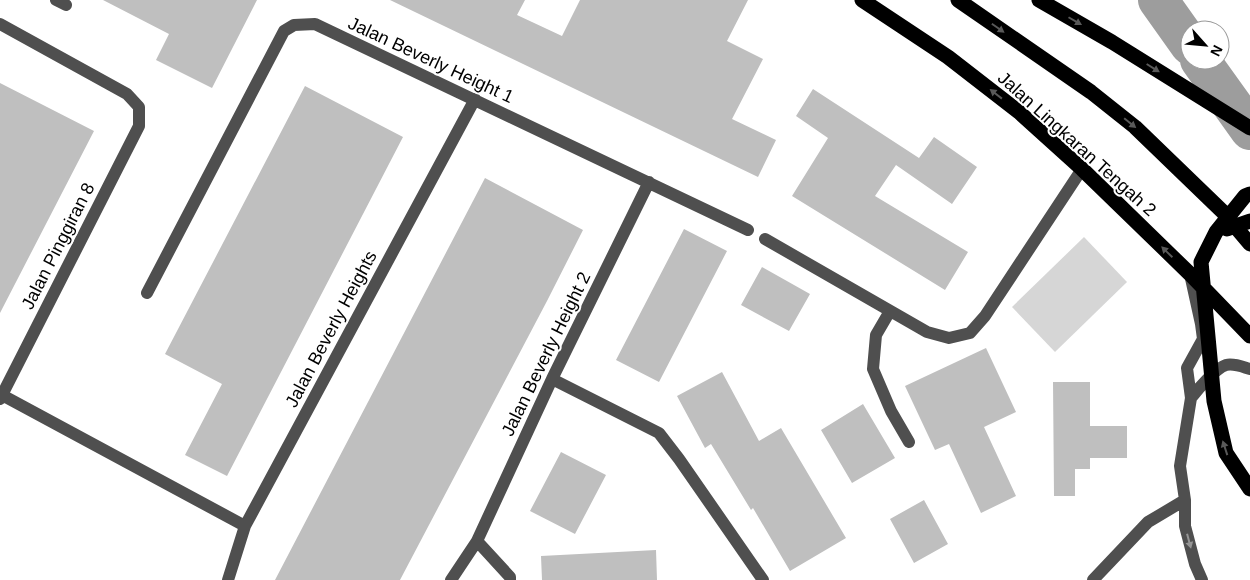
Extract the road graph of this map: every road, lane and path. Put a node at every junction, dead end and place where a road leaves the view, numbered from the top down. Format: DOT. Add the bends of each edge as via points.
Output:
graph roads {
  1 [pos="862,0"];
  2 [pos="958,0"];
  3 [pos="1039,0"];
  4 [pos="0,24"];
  5 [pos="475,100"];
  6 [pos="1250,128"];
  7 [pos="1082,169"];
  8 [pos="649,182"];
  9 [pos="1250,194"];
  10 [pos="1250,221"];
  11 [pos="748,230"];
  12 [pos="1216,232"];
  13 [pos="765,239"];
  14 [pos="1250,244"];
  15 [pos="1190,274"];
  16 [pos="147,293"];
  17 [pos="890,312"];
  18 [pos="1250,336"];
  19 [pos="1250,369"];
  20 [pos="552,379"];
  21 [pos="1,397"];
  22 [pos="1191,398"];
  23 [pos="909,442"];
  24 [pos="1250,490"];
  25 [pos="1185,500"];
  26 [pos="245,526"];
  27 [pos="477,541"];
  28 [pos="228,580"];
  29 [pos="451,580"];
  30 [pos="510,580"];
  31 [pos="763,580"];
  32 [pos="1093,580"];
  33 [pos="1202,580"];
  7 -- 1 [label="highway, Jalan Lingkaran Tengah 2, one-way" via="1019,112 948,57"];
  2 -- 14 [label="highway, one-way" via="1090,92 1135,128 1222,211"];
  3 -- 6 [label="highway, one-way"];
  4 -- 21 [label="street, Jalan Pinggiran 8" via="127,94 139,107 139,126"];
  5 -- 8 [label="street, Jalan Beverly Height 1"];
  5 -- 16 [label="street, Jalan Beverly Height 1" via="315,24 294,25 284,32"];
  5 -- 26 [label="street, Jalan Beverly Heights"];
  15 -- 7 [label="highway, Jalan Lingkaran Tengah 2, one-way"];
  7 -- 17 [label="street" via="985,316 970,332 949,338 927,332"];
  8 -- 11 [label="street, Jalan Beverly Height 1"];
  8 -- 20 [label="street, Jalan Beverly Height 2"];
  9 -- 12 [label="highway"];
  10 -- 12 [label="highway"];
  24 -- 12 [label="highway, one-way" via="1226,453 1214,401 1201,262"];
  13 -- 17 [label="street"];
  15 -- 18 [label="highway, Jalan Lingkaran Tengah 2"];
  15 -- 22 [label="street" via="1203,339 1187,368"];
  17 -- 23 [label="street" via="876,335 873,369"];
  19 -- 22 [label="street" via="1225,365"];
  20 -- 27 [label="street, Jalan Beverly Height 2"];
  20 -- 31 [label="street" via="659,433"];
  21 -- 26 [label="street"];
  22 -- 25 [label="street" via="1180,466"];
  25 -- 32 [label="street" via="1148,522"];
  25 -- 33 [label="street, one-way" via="1185,526"];
  26 -- 28 [label="street, Jalan Beverly Heights"];
  27 -- 29 [label="street, Jalan Beverly Height 2"];
  27 -- 30 [label="street"];
}
